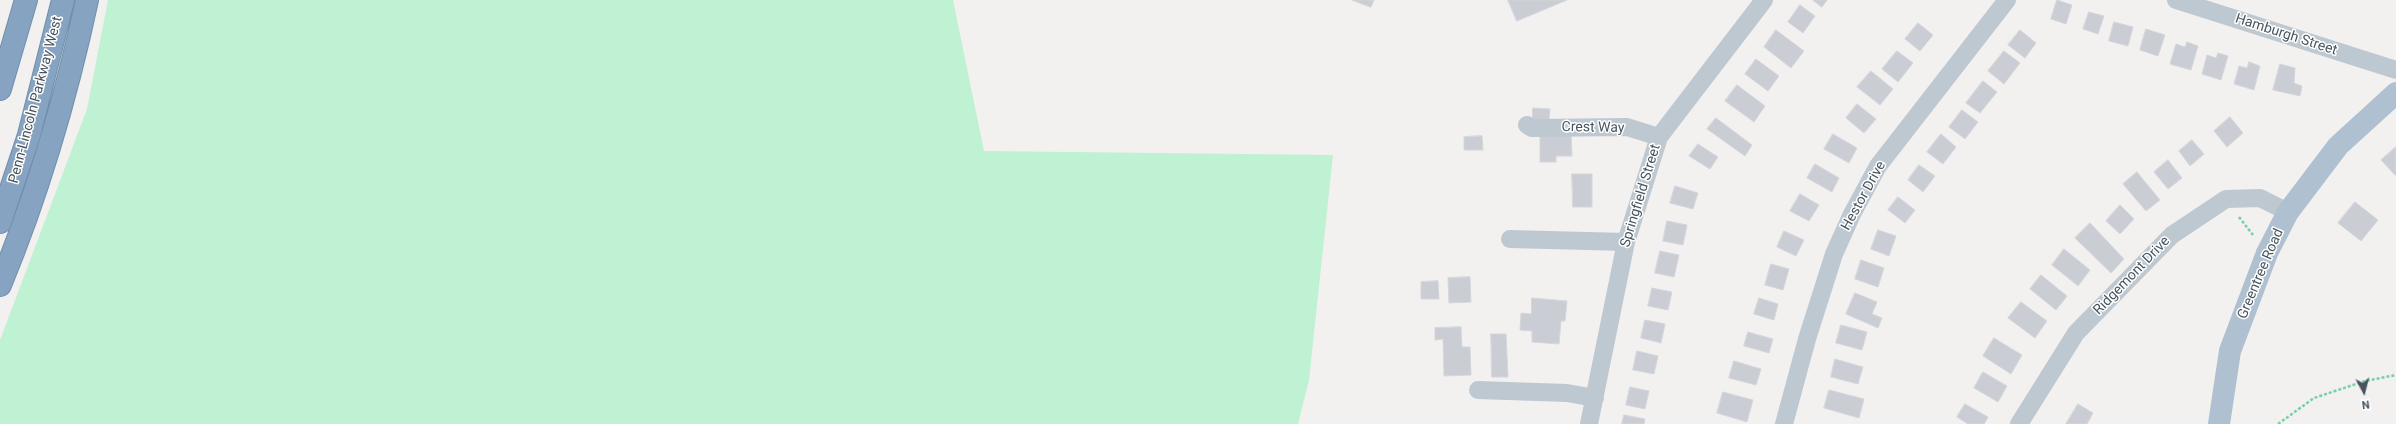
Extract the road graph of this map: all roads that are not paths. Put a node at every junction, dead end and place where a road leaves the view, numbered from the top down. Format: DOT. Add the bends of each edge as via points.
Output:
graph roads {
  1 [pos="26,0"];
  2 [pos="63,0"];
  3 [pos="87,0"];
  4 [pos="1764,0"];
  5 [pos="2007,0"];
  6 [pos="2176,0"];
  7 [pos="2396,70"];
  8 [pos="0,89"];
  9 [pos="2396,93"];
  10 [pos="1527,125"];
  11 [pos="1659,137"];
  12 [pos="2288,212"];
  13 [pos="0,222"];
  14 [pos="1510,239"];
  15 [pos="1626,242"];
  16 [pos="0,285"];
  17 [pos="1478,390"];
  18 [pos="1595,398"];
  19 [pos="1589,424"];
  20 [pos="1784,424"];
  21 [pos="2019,424"];
  22 [pos="2219,424"];
  1 -- 8 [label="highway"];
  2 -- 13 [label="highway, Penn-Lincoln Parkway West" via="29,135"];
  3 -- 16 [label="highway" via="52,142 36,192"];
  4 -- 11 [label="street, Springfield Street"];
  5 -- 20 [label="street, Hestor Drive" via="1878,166 1852,214 1834,254"];
  6 -- 7 [label="street, Hamburgh Street"];
  9 -- 12 [label="main road, Greentree Road" via="2338,146"];
  10 -- 11 [label="street, Crest Way" via="1532,128 1628,127"];
  11 -- 15 [label="street, Springfield Street"];
  12 -- 21 [label="street, Ridgemont Drive" via="2260,198 2226,199 2172,235 2076,333"];
  12 -- 22 [label="main road, Greentree Road" via="2267,253 2230,351"];
  14 -- 15 [label="street"];
  15 -- 18 [label="street, Springfield Street"];
  17 -- 18 [label="street" via="1567,393"];
  18 -- 19 [label="street, Springfield Street"];
}
